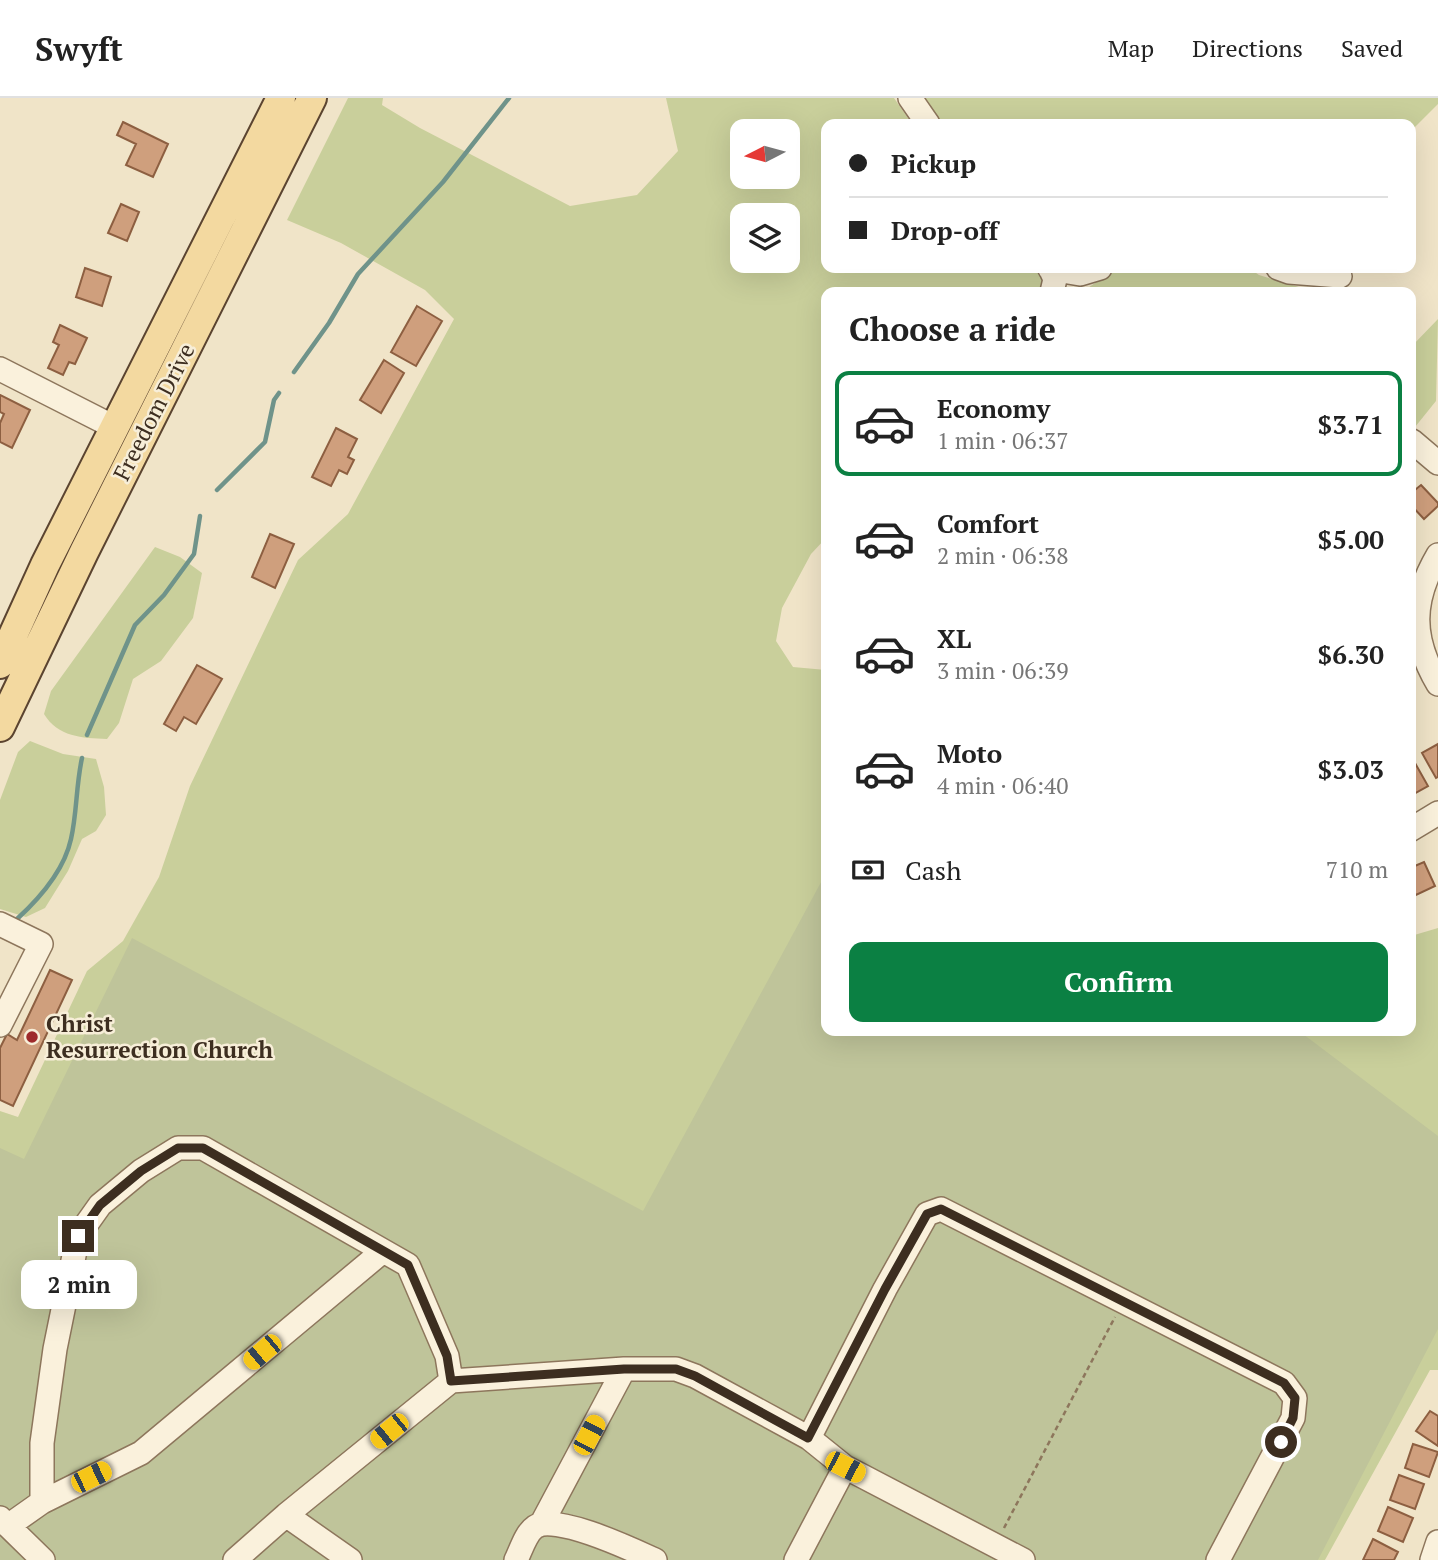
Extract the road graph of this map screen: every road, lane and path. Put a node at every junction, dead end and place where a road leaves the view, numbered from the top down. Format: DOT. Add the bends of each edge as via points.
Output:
graph roads {
  1 [pos="281,98"];
  2 [pos="312,98"];
  3 [pos="910,98"];
  4 [pos="925,119"];
  5 [pos="1302,273"];
  6 [pos="1340,276"];
  7 [pos="0,369"];
  8 [pos="114,427"];
  9 [pos="1416,444"];
  10 [pos="1438,463"];
  11 [pos="1438,555"];
  12 [pos="0,664"];
  13 [pos="1438,684"];
  14 [pos="0,727"];
  15 [pos="1438,813"];
  16 [pos="1416,826"];
  17 [pos="0,924"];
  18 [pos="0,1025"];
  19 [pos="383,1251"];
  20 [pos="1124,1302"];
  21 [pos="624,1369"];
  22 [pos="451,1381"];
  23 [pos="808,1438"];
  24 [pos="845,1467"];
  25 [pos="42,1502"];
  26 [pos="286,1515"];
  27 [pos="4,1522"];
  28 [pos="542,1523"];
  29 [pos="1438,1542"];
  30 [pos="995,1545"];
  31 [pos="43,1560"];
  32 [pos="235,1560"];
  33 [pos="350,1560"];
  34 [pos="516,1560"];
  35 [pos="655,1560"];
  36 [pos="796,1560"];
  37 [pos="1023,1560"];
  38 [pos="1218,1560"];
  39 [pos="1432,1560"];
  1 -- 8 [label="main road, Freedom Drive"];
  2 -- 14 [label="main road, Freedom Drive"];
  3 -- 4 [label="street"];
  5 -- 6 [label="street"];
  7 -- 8 [label="street"];
  8 -- 12 [label="main road, Freedom Drive"];
  9 -- 10 [label="street"];
  11 -- 13 [label="street" via="1419,595 1418,617 1420,643"];
  15 -- 16 [label="street"];
  17 -- 18 [label="street" via="41,944"];
  19 -- 22 [label="street" via="408,1265 447,1356"];
  19 -- 25 [label="street" via="141,1453"];
  19 -- 25 [label="street" via="203,1148 178,1148 141,1171 100,1205 78,1236 42,1443"];
  20 -- 23 [label="street" via="941,1209 927,1214"];
  20 -- 30 [label="path"];
  20 -- 38 [label="street" via="1284,1383 1295,1398 1293,1418"];
  21 -- 22 [label="street"];
  21 -- 23 [label="street" via="676,1369 695,1376"];
  21 -- 28 [label="street"];
  22 -- 26 [label="street"];
  23 -- 24 [label="street"];
  24 -- 30 [label="street"];
  24 -- 36 [label="street"];
  25 -- 27 [label="street"];
  26 -- 32 [label="street"];
  26 -- 33 [label="street"];
  27 -- 31 [label="street"];
  28 -- 34 [label="street" via="532,1528"];
  28 -- 35 [label="street" via="609,1539"];
  29 -- 39 [label="street"];
  30 -- 37 [label="street"];
}
